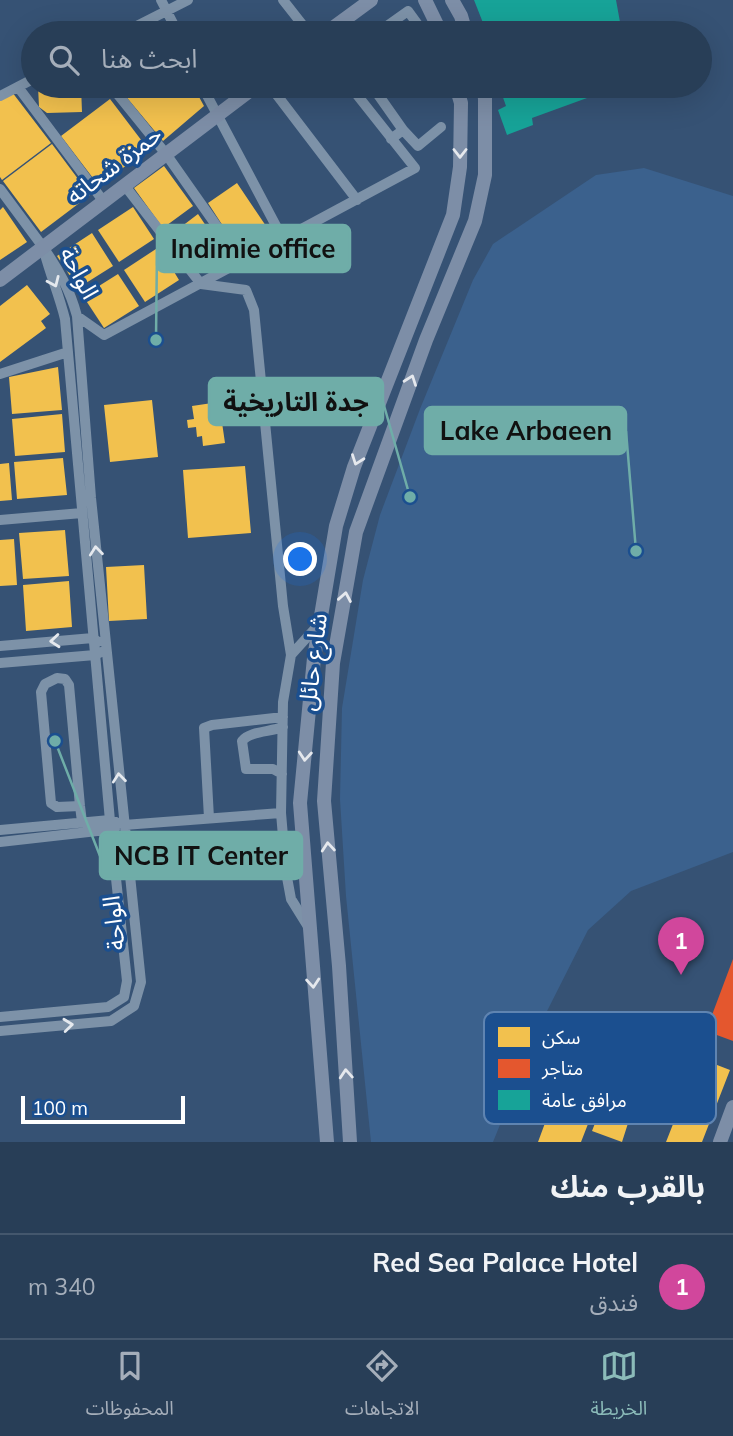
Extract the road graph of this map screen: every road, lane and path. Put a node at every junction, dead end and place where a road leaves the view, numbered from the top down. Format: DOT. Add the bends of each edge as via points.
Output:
graph roads {
  1 [pos="161,0"];
  2 [pos="188,0"];
  3 [pos="283,0"];
  4 [pos="371,0"];
  5 [pos="425,0"];
  6 [pos="452,0"];
  7 [pos="167,11"];
  8 [pos="147,21"];
  9 [pos="172,21"];
  10 [pos="300,21"];
  11 [pos="342,21"];
  12 [pos="394,21"];
  13 [pos="415,21"];
  14 [pos="435,21"];
  15 [pos="462,21"];
  16 [pos="21,85"];
  17 [pos="18,87"];
  18 [pos="21,91"];
  19 [pos="0,96"];
  20 [pos="26,98"];
  21 [pos="121,98"];
  22 [pos="208,98"];
  23 [pos="240,98"];
  24 [pos="279,98"];
  25 [pos="359,98"];
  26 [pos="380,98"];
  27 [pos="460,98"];
  28 [pos="485,98"];
  29 [pos="216,116"];
  30 [pos="441,127"];
  31 [pos="403,130"];
  32 [pos="391,139"];
  33 [pos="166,154"];
  34 [pos="125,186"];
  35 [pos="0,189"];
  36 [pos="357,200"];
  37 [pos="104,202"];
  38 [pos="284,239"];
  39 [pos="43,247"];
  40 [pos="242,262"];
  41 [pos="0,280"];
  42 [pos="201,284"];
  43 [pos="77,316"];
  44 [pos="68,352"];
  45 [pos="0,374"];
  46 [pos="82,513"];
  47 [pos="0,520"];
  48 [pos="320,623"];
  49 [pos="93,638"];
  50 [pos="0,646"];
  51 [pos="106,649"];
  52 [pos="291,655"];
  53 [pos="95,656"];
  54 [pos="0,663"];
  55 [pos="283,722"];
  56 [pos="282,774"];
  57 [pos="80,806"];
  58 [pos="281,813"];
  59 [pos="209,818"];
  60 [pos="82,822"];
  61 [pos="124,825"];
  62 [pos="110,826"];
  63 [pos="0,830"];
  64 [pos="0,842"];
  65 [pos="309,928"];
  66 [pos="0,1017"];
  67 [pos="0,1031"];
  68 [pos="733,1107"];
  69 [pos="327,1142"];
  70 [pos="351,1142"];
  71 [pos="720,1142"];
  1 -- 7 [label="street"];
  2 -- 7 [label="street"];
  3 -- 10 [label="street"];
  4 -- 11 [label="main road"];
  5 -- 14 [label="main road"];
  6 -- 15 [label="main road"];
  7 -- 8 [label="street"];
  7 -- 9 [label="street"];
  12 -- 13 [label="street" via="408,11"];
  16 -- 17 [label="street"];
  17 -- 18 [label="street"];
  17 -- 19 [label="street"];
  20 -- 37 [label="street"];
  21 -- 33 [label="street"];
  22 -- 29 [label="street"];
  23 -- 29 [label="main road, حمزة شحاته"];
  24 -- 36 [label="street"];
  25 -- 32 [label="street"];
  26 -- 31 [label="street"];
  27 -- 48 [label="main road, شارع حائل, one-way" via="460,167 453,215 354,467 336,526"];
  70 -- 28 [label="main road, شارع حائل, one-way" via="324,801 333,663 356,532 475,222 485,175"];
  29 -- 33 [label="main road, حمزة شحاته"];
  29 -- 38 [label="street"];
  30 -- 31 [label="street" via="418,146"];
  31 -- 32 [label="street"];
  32 -- 36 [label="street" via="415,168"];
  33 -- 34 [label="main road, حمزة شحاته"];
  33 -- 40 [label="street"];
  34 -- 37 [label="main road, حمزة شحاته"];
  34 -- 42 [label="street"];
  35 -- 39 [label="street"];
  36 -- 38 [label="street"];
  37 -- 39 [label="main road, حمزة شحاته"];
  38 -- 40 [label="street"];
  39 -- 41 [label="main road, حمزة شحاته"];
  39 -- 43 [label="street, الواحة" via="70,291"];
  39 -- 44 [label="street, الواحة, one-way" via="60,296"];
  40 -- 42 [label="street"];
  42 -- 43 [label="street" via="104,335"];
  42 -- 52 [label="street" via="246,290 254,310"];
  51 -- 43 [label="street, الواحة, one-way"];
  44 -- 45 [label="street"];
  44 -- 46 [label="street, الواحة"];
  46 -- 47 [label="street"];
  46 -- 49 [label="street, الواحة"];
  48 -- 52 [label="street"];
  48 -- 65 [label="main road, شارع حائل, one-way" via="300,803"];
  49 -- 50 [label="street, one-way"];
  49 -- 51 [label="street"];
  49 -- 53 [label="street, الواحة"];
  51 -- 53 [label="street"];
  61 -- 51 [label="street, الواحة, one-way"];
  52 -- 55 [label="street"];
  53 -- 54 [label="street"];
  53 -- 62 [label="street, الواحة"];
  55 -- 56 [label="street"];
  55 -- 56 [label="street" via="272,732 246,736 242,741 246,768"];
  55 -- 59 [label="street" via="204,729"];
  56 -- 58 [label="street"];
  57 -- 57 [label="street" via="69,685 57,678 41,692 51,803"];
  57 -- 60 [label="street"];
  58 -- 59 [label="street"];
  58 -- 65 [label="street" via="291,899"];
  59 -- 61 [label="street"];
  60 -- 62 [label="street"];
  60 -- 63 [label="street"];
  61 -- 62 [label="street"];
  67 -- 61 [label="street, الواحة, one-way" via="111,1021 134,1006 141,982"];
  62 -- 64 [label="street"];
  62 -- 66 [label="street, الواحة" via="127,981 124,997 108,1007"];
  65 -- 69 [label="main road, شارع حائل, one-way"];
  68 -- 71 [label="main road"];
}
